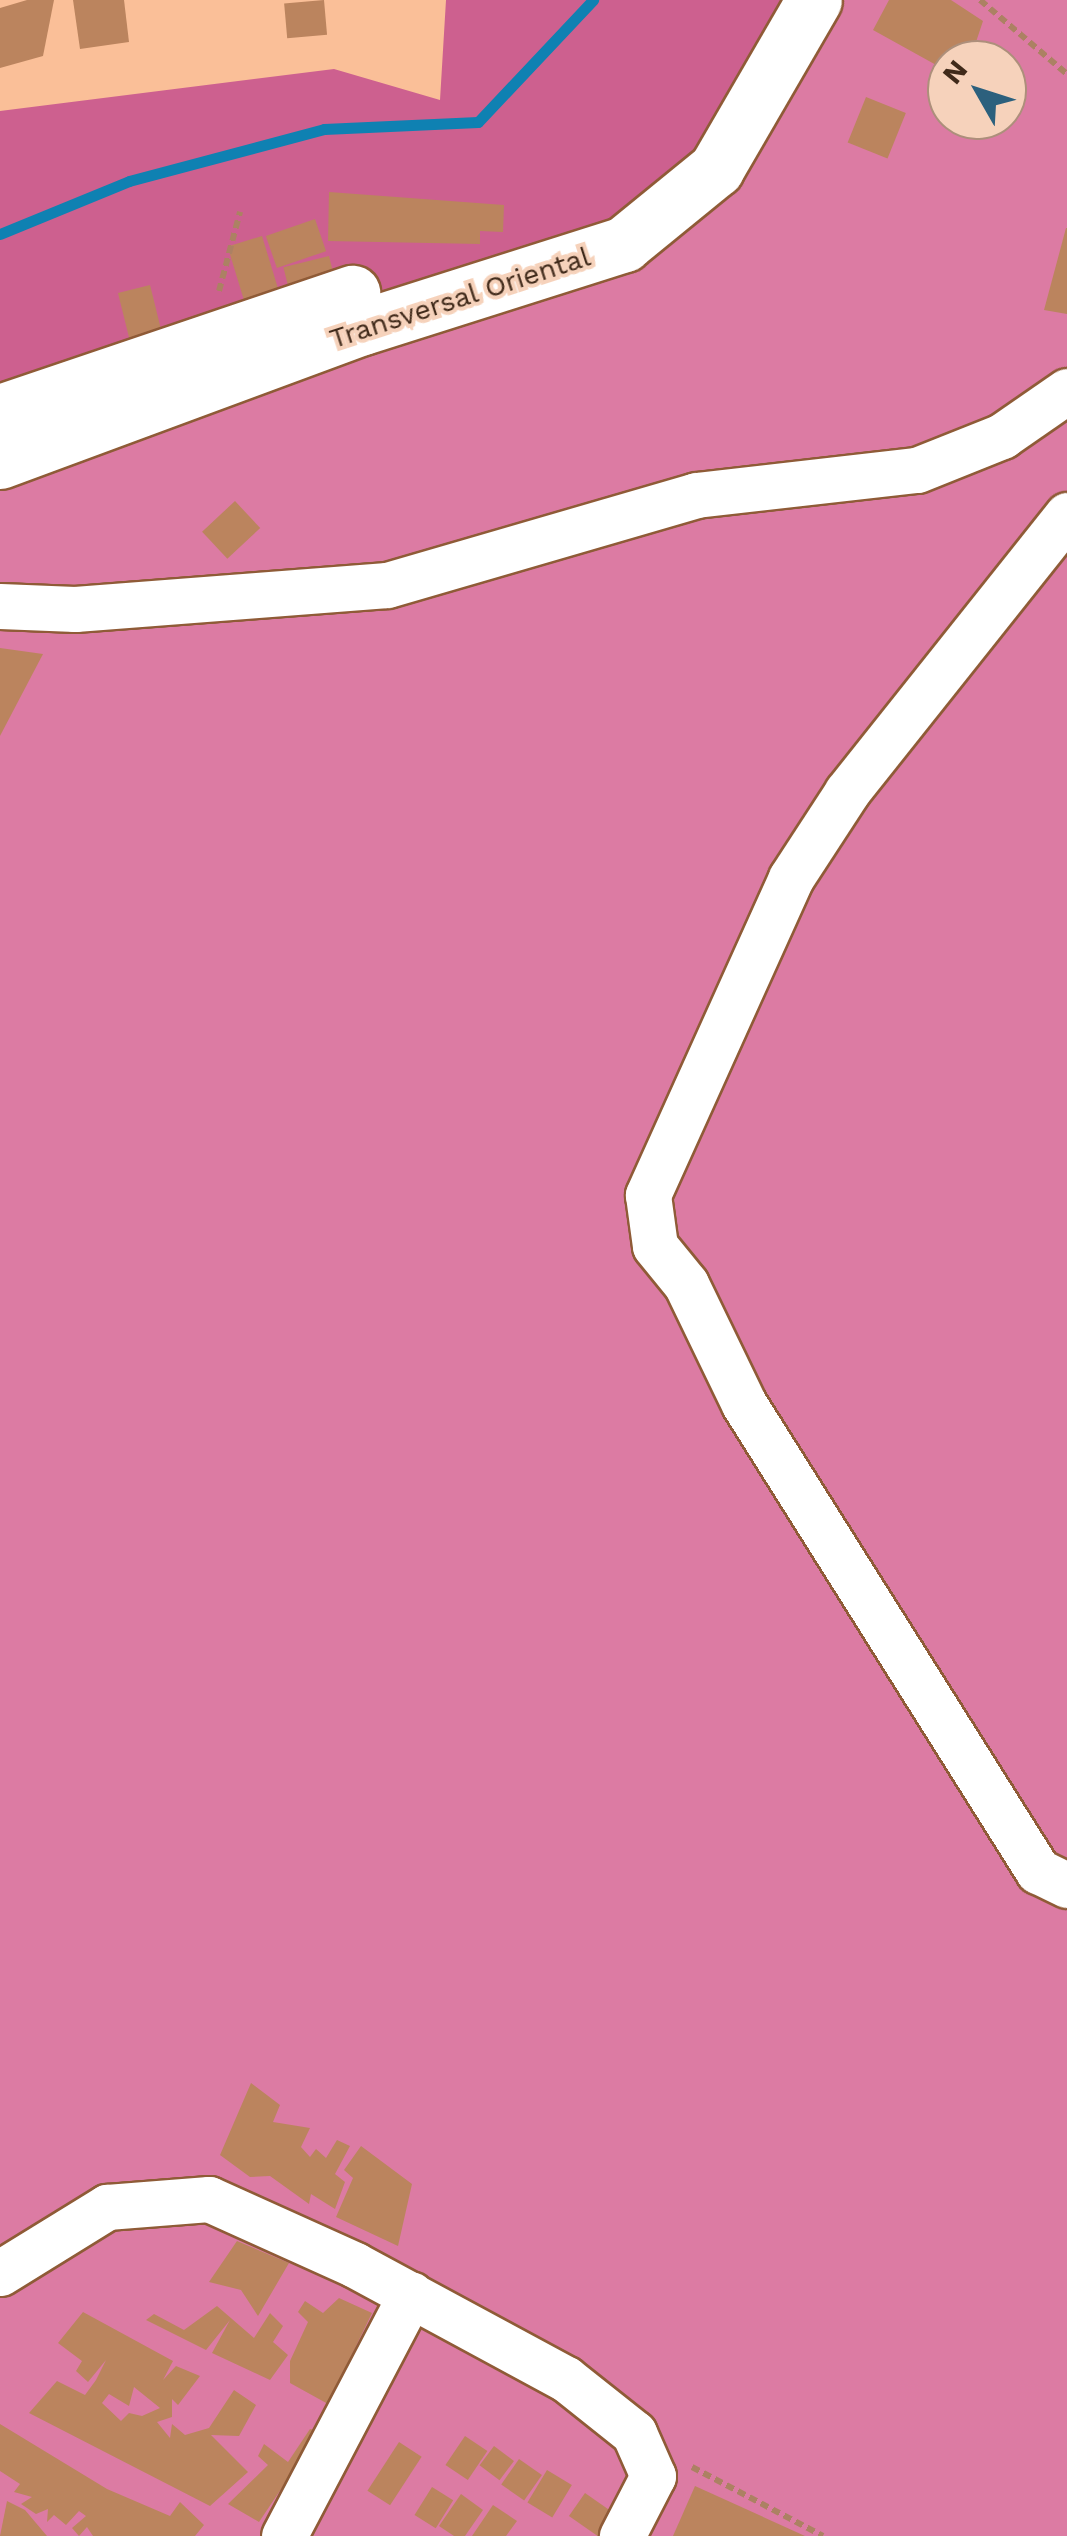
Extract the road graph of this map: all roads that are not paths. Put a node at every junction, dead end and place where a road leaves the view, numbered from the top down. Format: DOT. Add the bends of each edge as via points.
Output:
graph roads {
  1 [pos="775,0"];
  2 [pos="814,0"];
  3 [pos="1067,391"];
  4 [pos="0,412"];
  5 [pos="0,461"];
  6 [pos="1067,515"];
  7 [pos="0,606"];
  8 [pos="1067,1885"];
  9 [pos="0,2273"];
  10 [pos="411,2294"];
  11 [pos="284,2536"];
  12 [pos="622,2536"];
  1 -- 4 [label="main road, Transversal Oriental" via="708,124 595,217 190,344"];
  2 -- 5 [label="main road, Transversal Oriental" via="784,66 716,169 624,244 363,327"];
  3 -- 7 [label="street" via="1002,436 917,470 696,495 387,585 75,609"];
  6 -- 8 [label="street" via="847,792 790,878 648,1195 655,1246 686,1284 754,1420 1038,1872"];
  9 -- 10 [label="street" via="106,2207 209,2199"];
  10 -- 11 [label="street"];
  10 -- 12 [label="street" via="566,2379 634,2434 654,2476"];
}
